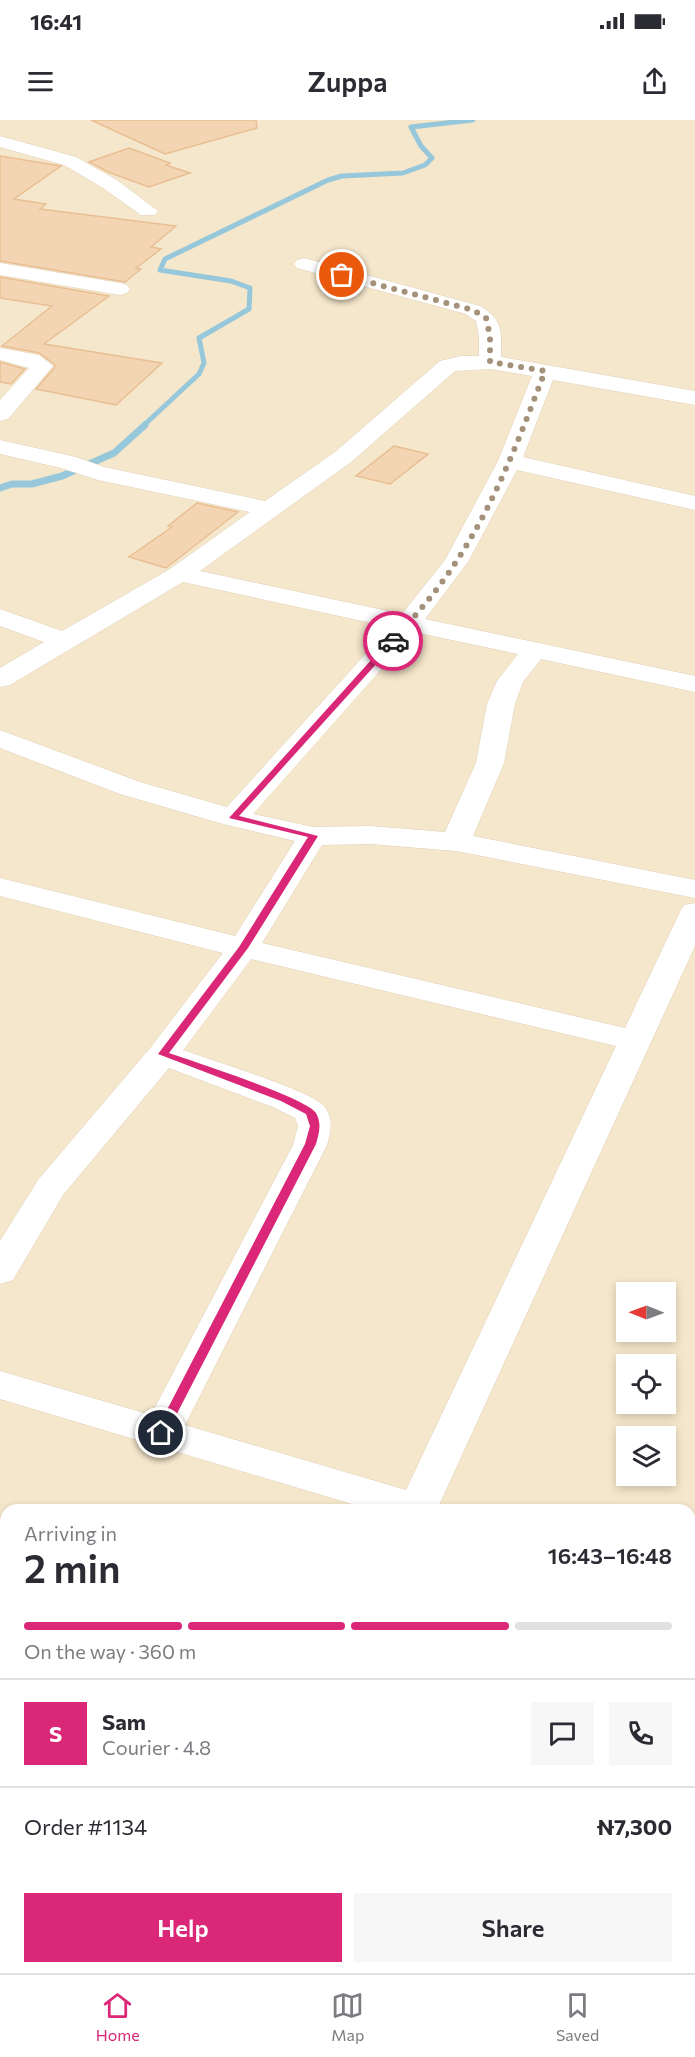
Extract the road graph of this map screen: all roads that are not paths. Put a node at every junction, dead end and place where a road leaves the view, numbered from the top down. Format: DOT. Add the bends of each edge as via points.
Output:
graph roads {
  1 [pos="2,143"];
  2 [pos="148,210"];
  3 [pos="304,264"];
  4 [pos="0,269"];
  5 [pos="120,289"];
  6 [pos="0,354"];
  7 [pos="490,362"];
  8 [pos="545,371"];
  9 [pos="695,398"];
  10 [pos="0,414"];
  11 [pos="0,447"];
  12 [pos="510,462"];
  13 [pos="695,503"];
  14 [pos="268,509"];
  15 [pos="179,574"];
  16 [pos="0,617"];
  17 [pos="409,622"];
  18 [pos="64,641"];
  19 [pos="535,650"];
  20 [pos="0,679"];
  21 [pos="695,684"];
  22 [pos="0,738"];
  23 [pos="233,818"];
  24 [pos="313,836"];
  25 [pos="456,842"];
  26 [pos="0,887"];
  27 [pos="695,889"];
  28 [pos="695,912"];
  29 [pos="243,948"];
  30 [pos="635,1040"];
  31 [pos="163,1054"];
  32 [pos="0,1271"];
  33 [pos="0,1385"];
  34 [pos="161,1433"];
  35 [pos="354,1501"];
  36 [pos="376,1504"];
  37 [pos="423,1504"];
  1 -- 2 [label="street" via="70,161"];
  3 -- 7 [label="street" via="473,310 486,318"];
  4 -- 5 [label="street"];
  6 -- 10 [label="street" via="42,366"];
  7 -- 8 [label="street"];
  7 -- 14 [label="street" via="448,366 343,457"];
  8 -- 9 [label="street"];
  8 -- 12 [label="street"];
  11 -- 14 [label="street" via="98,473"];
  12 -- 13 [label="street"];
  12 -- 17 [label="street" via="456,562"];
  14 -- 15 [label="street"];
  15 -- 17 [label="street"];
  15 -- 18 [label="street"];
  16 -- 18 [label="street"];
  17 -- 19 [label="street"];
  17 -- 23 [label="street"];
  18 -- 20 [label="street"];
  19 -- 21 [label="street"];
  19 -- 25 [label="street" via="510,681 501,704 490,763"];
  22 -- 23 [label="street" via="130,788"];
  23 -- 24 [label="street"];
  24 -- 25 [label="street" via="370,835"];
  24 -- 29 [label="street"];
  25 -- 27 [label="street"];
  26 -- 29 [label="street"];
  28 -- 30 [label="street"];
  29 -- 30 [label="street"];
  29 -- 31 [label="street"];
  30 -- 37 [label="street"];
  31 -- 32 [label="street" via="50,1188"];
  31 -- 34 [label="street" via="285,1099 310,1112 315,1126 310,1144"];
  33 -- 34 [label="street"];
  34 -- 35 [label="street"];
  35 -- 36 [label="street"];
}
